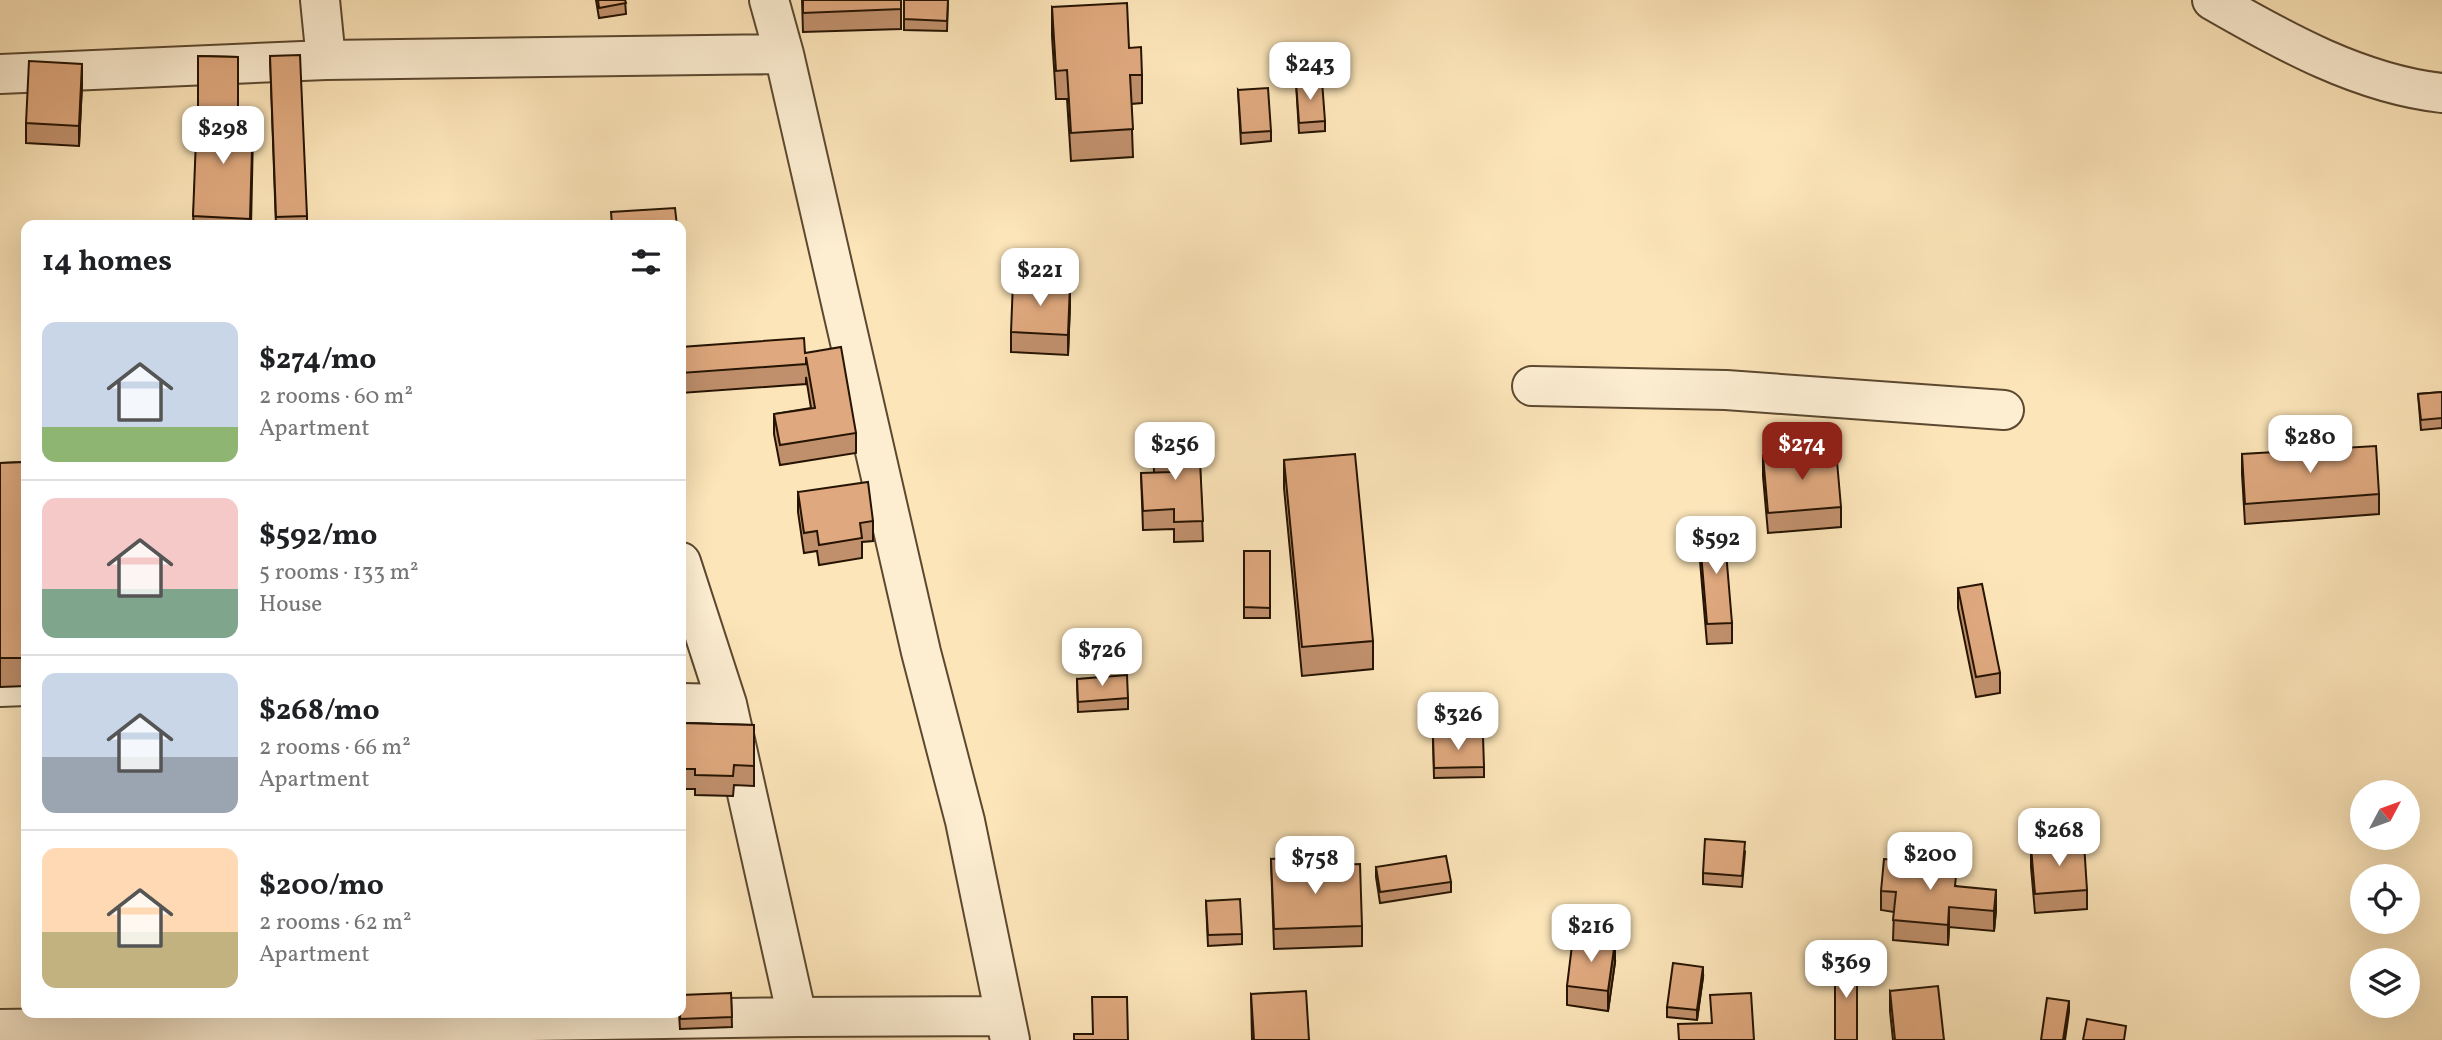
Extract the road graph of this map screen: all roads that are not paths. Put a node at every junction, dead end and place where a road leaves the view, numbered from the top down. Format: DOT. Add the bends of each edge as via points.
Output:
graph roads {
  1 [pos="320,0"];
  2 [pos="768,0"];
  3 [pos="2212,0"];
  4 [pos="784,54"];
  5 [pos="326,60"];
  6 [pos="0,74"];
  7 [pos="2442,93"];
  8 [pos="1532,386"];
  9 [pos="2004,410"];
  10 [pos="686,577"];
  11 [pos="21,686"];
  12 [pos="0,687"];
  13 [pos="686,704"];
  14 [pos="727,704"];
  15 [pos="797,1017"];
  16 [pos="1007,1028"];
  17 [pos="0,1029"];
  1 -- 5 [label="street"];
  2 -- 4 [label="street"];
  3 -- 7 [label="street" via="2266,32 2353,71 2414,90"];
  4 -- 5 [label="street"];
  4 -- 16 [label="street" via="921,652 965,821"];
  5 -- 6 [label="street"];
  8 -- 9 [label="street" via="1726,390"];
  10 -- 14 [label="street"];
  11 -- 12 [label="street"];
  13 -- 14 [label="street"];
  14 -- 15 [label="street"];
  15 -- 16 [label="street"];
  15 -- 17 [label="street"];
}
